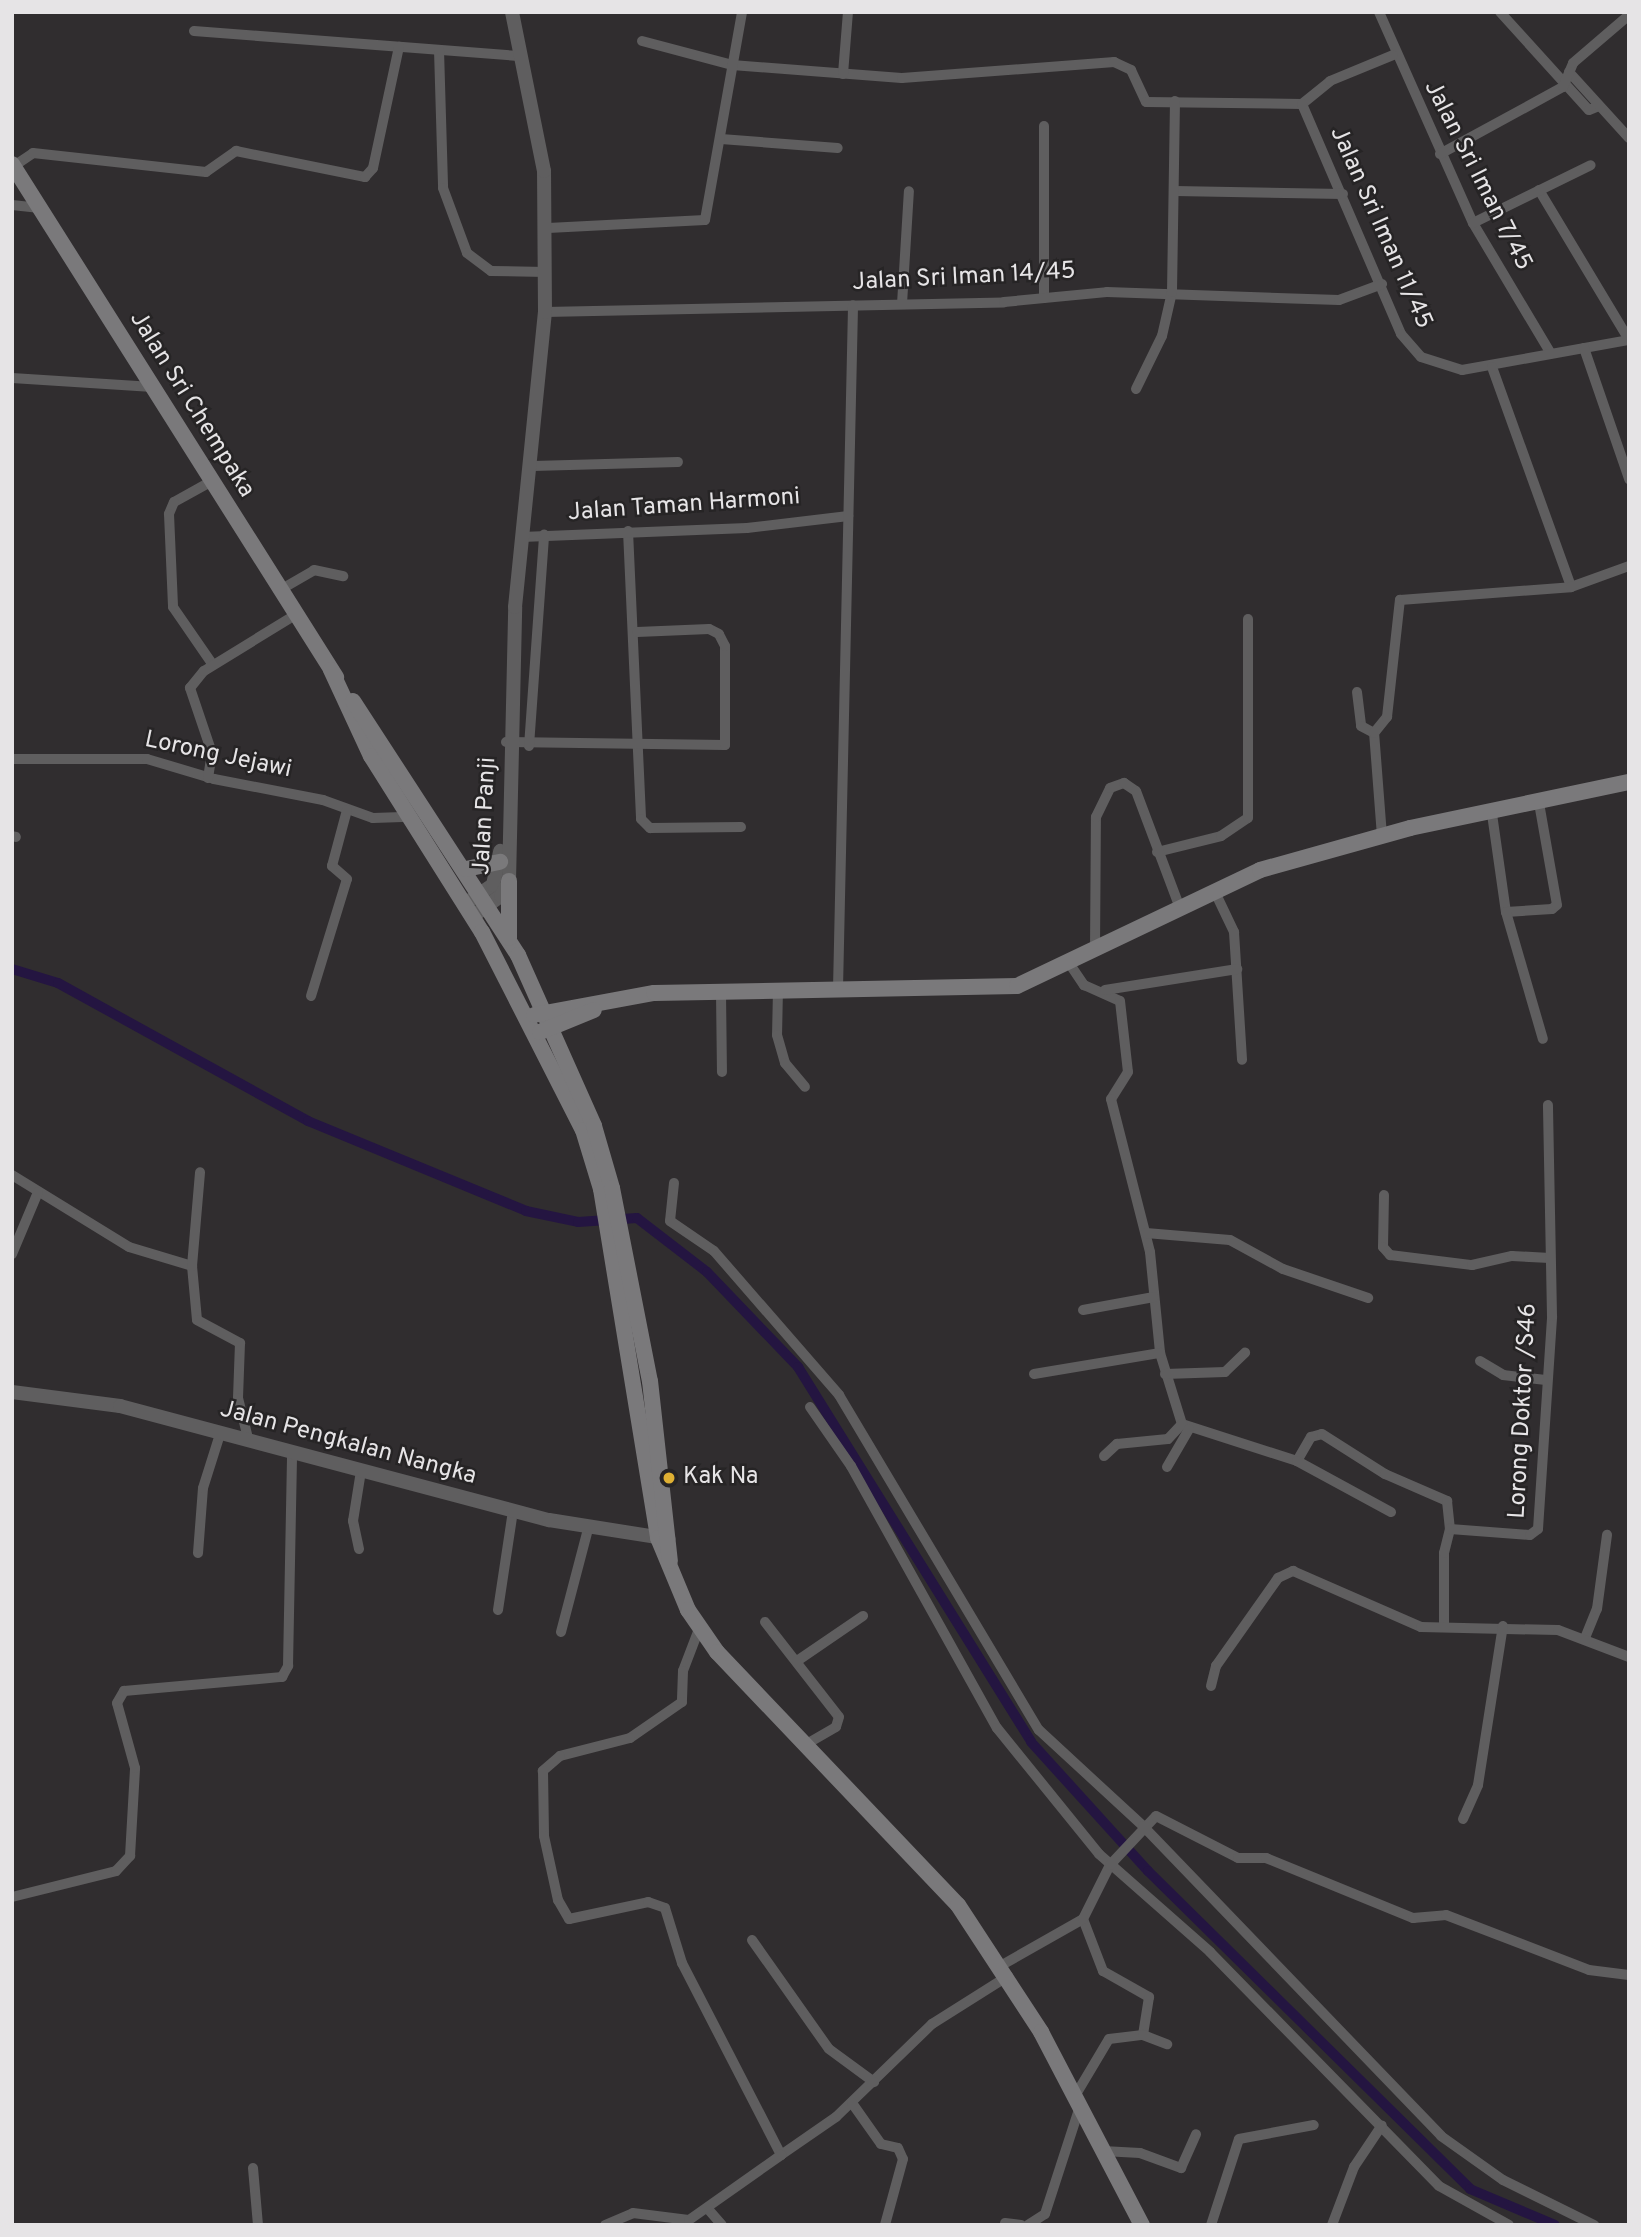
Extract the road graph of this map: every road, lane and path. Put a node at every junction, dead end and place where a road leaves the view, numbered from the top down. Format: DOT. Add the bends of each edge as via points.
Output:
graph roads {
  1 [pos="512,12"];
  2 [pos="742,12"];
  3 [pos="848,12"];
  4 [pos="1379,12"];
  5 [pos="1500,12"];
  6 [pos="1621,16"];
  7 [pos="194,31"];
  8 [pos="642,41"];
  9 [pos="399,47"];
  10 [pos="439,50"];
  11 [pos="1393,55"];
  12 [pos="522,56"];
  13 [pos="732,65"];
  14 [pos="1569,72"];
  15 [pos="843,74"];
  16 [pos="1565,85"];
  17 [pos="1175,102"];
  18 [pos="1303,104"];
  19 [pos="1599,106"];
  20 [pos="1044,126"];
  21 [pos="1629,138"];
  22 [pos="721,139"];
  23 [pos="838,148"];
  24 [pos="1440,154"];
  25 [pos="13,165"];
  26 [pos="1591,165"];
  27 [pos="1539,190"];
  28 [pos="909,191"];
  29 [pos="1175,191"];
  30 [pos="1343,194"];
  31 [pos="12,205"];
  32 [pos="40,208"];
  33 [pos="1473,223"];
  34 [pos="548,228"];
  35 [pos="547,272"];
  36 [pos="1382,284"];
  37 [pos="1172,292"];
  38 [pos="1044,298"];
  39 [pos="902,304"];
  40 [pos="853,305"];
  41 [pos="545,312"];
  42 [pos="1629,340"];
  43 [pos="1584,348"];
  44 [pos="1551,354"];
  45 [pos="1492,367"];
  46 [pos="12,377"];
  47 [pos="153,387"];
  48 [pos="1136,388"];
  49 [pos="678,461"];
  50 [pos="533,466"];
  51 [pos="1629,479"];
  52 [pos="212,481"];
  53 [pos="848,516"];
  54 [pos="628,531"];
  55 [pos="544,536"];
  56 [pos="522,537"];
  57 [pos="1629,566"];
  58 [pos="343,576"];
  59 [pos="1571,587"];
  60 [pos="280,590"];
  61 [pos="295,615"];
  62 [pos="1248,619"];
  63 [pos="637,632"];
  64 [pos="512,652"];
  65 [pos="536,652"];
  66 [pos="213,665"];
  67 [pos="331,670"];
  68 [pos="511,688"];
  69 [pos="533,690"];
  70 [pos="1357,692"];
  71 [pos="1374,733"];
  72 [pos="509,743"];
  73 [pos="529,746"];
  74 [pos="639,746"];
  75 [pos="12,759"];
  76 [pos="208,778"];
  77 [pos="1629,782"];
  78 [pos="1539,803"];
  79 [pos="347,810"];
  80 [pos="1492,814"];
  81 [pos="410,817"];
  82 [pos="741,827"];
  83 [pos="1382,836"];
  84 [pos="1157,852"];
  85 [pos="500,862"];
  86 [pos="466,869"];
  87 [pos="509,881"];
  88 [pos="1214,890"];
  89 [pos="485,900"];
  90 [pos="1180,908"];
  91 [pos="469,910"];
  92 [pos="1506,912"];
  93 [pos="509,940"];
  94 [pos="1095,950"];
  95 [pos="1069,963"];
  96 [pos="1237,968"];
  97 [pos="778,989"];
  98 [pos="838,989"];
  99 [pos="1102,990"];
  100 [pos="721,993"];
  101 [pos="311,996"];
  102 [pos="526,1018"];
  103 [pos="547,1019"];
  104 [pos="535,1034"];
  105 [pos="1543,1039"];
  106 [pos="1242,1060"];
  107 [pos="722,1072"];
  108 [pos="805,1087"];
  109 [pos="1548,1105"];
  110 [pos="200,1172"];
  111 [pos="12,1175"];
  112 [pos="674,1182"];
  113 [pos="38,1192"];
  114 [pos="609,1192"];
  115 [pos="1384,1195"];
  116 [pos="1146,1233"];
  117 [pos="12,1254"];
  118 [pos="1550,1258"];
  119 [pos="192,1266"];
  120 [pos="1153,1297"];
  121 [pos="1368,1298"];
  122 [pos="1083,1310"];
  123 [pos="1160,1353"];
  124 [pos="1245,1353"];
  125 [pos="1480,1361"];
  126 [pos="1034,1374"];
  127 [pos="1165,1374"];
  128 [pos="1546,1380"];
  129 [pos="12,1392"];
  130 [pos="810,1407"];
  131 [pos="1186,1426"];
  132 [pos="220,1434"];
  133 [pos="249,1442"];
  134 [pos="292,1453"];
  135 [pos="1104,1456"];
  136 [pos="1297,1461"];
  137 [pos="1167,1467"];
  138 [pos="361,1471"];
  139 [pos="513,1511"];
  140 [pos="1391,1513"];
  141 [pos="588,1529"];
  142 [pos="1450,1529"];
  143 [pos="1607,1535"];
  144 [pos="665,1539"];
  145 [pos="359,1549"];
  146 [pos="198,1553"];
  147 [pos="498,1610"];
  148 [pos="863,1616"];
  149 [pos="765,1622"];
  150 [pos="1503,1626"];
  151 [pos="1444,1627"];
  152 [pos="699,1629"];
  153 [pos="561,1632"];
  154 [pos="1585,1639"];
  155 [pos="1629,1657"];
  156 [pos="797,1661"];
  157 [pos="1212,1686"];
  158 [pos="806,1744"];
  159 [pos="1463,1819"];
  160 [pos="1139,1830"];
  161 [pos="1113,1862"];
  162 [pos="12,1897"];
  163 [pos="1083,1919"];
  164 [pos="752,1940"];
  165 [pos="1005,1971"];
  166 [pos="1629,1975"];
  167 [pos="1143,2035"];
  168 [pos="1167,2044"];
  169 [pos="874,2082"];
  170 [pos="1077,2101"];
  171 [pos="852,2103"];
  172 [pos="1314,2124"];
  173 [pos="1382,2125"];
  174 [pos="1196,2134"];
  175 [pos="1103,2151"];
  176 [pos="781,2155"];
  177 [pos="253,2168"];
  178 [pos="708,2209"];
  179 [pos="1005,2223"];
  180 [pos="258,2225"];
  181 [pos="605,2225"];
  182 [pos="722,2225"];
  183 [pos="886,2225"];
  184 [pos="1021,2225"];
  185 [pos="1028,2225"];
  186 [pos="1142,2225"];
  187 [pos="1211,2225"];
  188 [pos="1332,2225"];
  189 [pos="1509,2225"];
  190 [pos="1594,2225"];
  1 -- 12 [label="street"];
  2 -- 13 [label="street"];
  3 -- 15 [label="street"];
  4 -- 11 [label="street, Jalan Sri Iman 7/45"];
  5 -- 16 [label="street"];
  6 -- 14 [label="street"];
  7 -- 9 [label="street"];
  8 -- 13 [label="street"];
  9 -- 10 [label="street"];
  9 -- 25 [label="street" via="373,169 365,177 236,150 206,172 33,153"];
  10 -- 12 [label="street"];
  10 -- 35 [label="street" via="443,188 467,253 491,271"];
  11 -- 18 [label="street" via="1330,81"];
  11 -- 24 [label="street, Jalan Sri Iman 7/45"];
  12 -- 34 [label="street" via="538,129"];
  13 -- 15 [label="street"];
  13 -- 22 [label="street"];
  14 -- 16 [label="street"];
  14 -- 19 [label="street"];
  15 -- 17 [label="street" via="955,77 1114,62 1130,70 1146,102"];
  16 -- 19 [label="street" via="1589,110"];
  16 -- 24 [label="street"];
  17 -- 18 [label="street"];
  17 -- 29 [label="street"];
  18 -- 30 [label="street, Jalan Sri Iman 11/45"];
  19 -- 21 [label="street"];
  20 -- 38 [label="street"];
  22 -- 23 [label="street"];
  22 -- 34 [label="street" via="705,220"];
  24 -- 33 [label="street, Jalan Sri Iman 7/45"];
  25 -- 32 [label="main road, Jalan Sri Chempaka"];
  26 -- 27 [label="street"];
  27 -- 33 [label="street"];
  27 -- 42 [label="street"];
  28 -- 39 [label="street"];
  29 -- 30 [label="street"];
  29 -- 37 [label="street"];
  30 -- 36 [label="street, Jalan Sri Iman 11/45"];
  31 -- 32 [label="street"];
  32 -- 47 [label="main road, Jalan Sri Chempaka"];
  33 -- 44 [label="street, Jalan Sri Iman 7/45"];
  34 -- 35 [label="street"];
  35 -- 41 [label="street"];
  36 -- 37 [label="street, Jalan Sri Iman 14/45" via="1339,300"];
  36 -- 45 [label="street, Jalan Sri Iman 11/45" via="1402,334 1421,357 1447,369"];
  37 -- 38 [label="street, Jalan Sri Iman 14/45"];
  37 -- 48 [label="street" via="1161,336"];
  38 -- 39 [label="street, Jalan Sri Iman 14/45"];
  39 -- 40 [label="street, Jalan Sri Iman 14/45"];
  40 -- 41 [label="street, Jalan Sri Iman 14/45"];
  40 -- 53 [label="street"];
  41 -- 50 [label="street"];
  42 -- 43 [label="street, Jalan Sri Iman 11/45"];
  43 -- 44 [label="street, Jalan Sri Iman 11/45"];
  43 -- 51 [label="street"];
  44 -- 45 [label="street, Jalan Sri Iman 11/45"];
  45 -- 59 [label="street"];
  46 -- 47 [label="street"];
  47 -- 52 [label="main road, Jalan Sri Chempaka"];
  49 -- 50 [label="street"];
  50 -- 56 [label="street"];
  52 -- 60 [label="main road, Jalan Sri Chempaka"];
  52 -- 66 [label="street" via="174,502 169,513 173,607"];
  53 -- 54 [label="street, Jalan Taman Harmoni" via="749,528"];
  53 -- 98 [label="street"];
  54 -- 55 [label="street, Jalan Taman Harmoni"];
  54 -- 63 [label="street"];
  55 -- 56 [label="street, Jalan Taman Harmoni"];
  55 -- 65 [label="street"];
  56 -- 64 [label="street"];
  57 -- 59 [label="street"];
  58 -- 60 [label="street" via="314,570"];
  59 -- 71 [label="street" via="1400,600 1387,717"];
  60 -- 61 [label="main road, Jalan Sri Chempaka"];
  61 -- 66 [label="street"];
  61 -- 67 [label="main road, Jalan Sri Chempaka"];
  62 -- 84 [label="street" via="1248,818 1221,836"];
  63 -- 74 [label="street"];
  63 -- 74 [label="street" via="718,633 725,644 730,736 721,747"];
  64 -- 65 [label="street"];
  64 -- 68 [label="street"];
  65 -- 69 [label="street"];
  66 -- 76 [label="street" via="190,688 212,753"];
  67 -- 81 [label="main road" via="370,756"];
  67 -- 86 [label="main road"];
  68 -- 69 [label="street"];
  68 -- 72 [label="street"];
  69 -- 73 [label="street"];
  70 -- 71 [label="street" via="1361,726"];
  71 -- 83 [label="street"];
  72 -- 73 [label="street"];
  72 -- 85 [label="street"];
  72 -- 87 [label="street, Jalan Panji"];
  73 -- 74 [label="street"];
  74 -- 82 [label="street" via="644,824"];
  75 -- 76 [label="street, Lorong Jejawi" via="147,758"];
  76 -- 79 [label="street, Lorong Jejawi"];
  77 -- 78 [label="main road"];
  78 -- 80 [label="main road"];
  78 -- 92 [label="street" via="1557,905"];
  79 -- 81 [label="street, Lorong Jejawi"];
  79 -- 101 [label="street" via="332,866 348,879"];
  80 -- 83 [label="main road"];
  80 -- 92 [label="street"];
  81 -- 91 [label="main road"];
  83 -- 88 [label="main road" via="1287,861"];
  84 -- 90 [label="street"];
  84 -- 94 [label="street" via="1136,791 1124,783 1110,788 1096,817"];
  85 -- 86 [label="main road"];
  85 -- 89 [label="street"];
  86 -- 89 [label="main road"];
  87 -- 89 [label="street, Jalan Panji"];
  87 -- 93 [label="main road"];
  88 -- 90 [label="main road"];
  88 -- 96 [label="street" via="1234,932"];
  89 -- 91 [label="street"];
  89 -- 93 [label="main road"];
  90 -- 94 [label="main road"];
  91 -- 102 [label="main road"];
  92 -- 105 [label="street"];
  93 -- 103 [label="main road"];
  94 -- 95 [label="main road"];
  95 -- 98 [label="main road" via="995,989"];
  95 -- 99 [label="street" via="1084,985"];
  96 -- 99 [label="street"];
  96 -- 106 [label="street" via="1233,993"];
  97 -- 98 [label="main road"];
  97 -- 100 [label="main road"];
  97 -- 108 [label="street" via="776,1035 785,1063"];
  99 -- 116 [label="street" via="1120,1001 1128,1072 1111,1099"];
  100 -- 103 [label="main road" via="654,993"];
  100 -- 107 [label="street"];
  102 -- 103 [label="main road"];
  102 -- 104 [label="main road"];
  103 -- 104 [label="main road"];
  103 -- 114 [label="main road" via="594,1126"];
  104 -- 114 [label="main road"];
  109 -- 118 [label="street, Lorong Doktor /S46"];
  110 -- 119 [label="street"];
  111 -- 113 [label="street"];
  112 -- 160 [label="street" via="670,1221 713,1251 839,1395 1039,1730"];
  113 -- 117 [label="street"];
  113 -- 119 [label="street" via="131,1248"];
  114 -- 144 [label="main road"];
  115 -- 118 [label="street" via="1383,1247 1390,1255 1472,1265 1512,1256"];
  116 -- 120 [label="street"];
  116 -- 121 [label="street" via="1230,1240 1283,1269"];
  118 -- 128 [label="street, Lorong Doktor /S46"];
  119 -- 133 [label="street" via="197,1320 240,1343 238,1398"];
  120 -- 122 [label="street"];
  120 -- 123 [label="street"];
  123 -- 126 [label="street"];
  123 -- 127 [label="street"];
  124 -- 127 [label="street" via="1224,1372"];
  125 -- 128 [label="street" via="1503,1375"];
  127 -- 131 [label="street"];
  128 -- 142 [label="street, Lorong Doktor /S46" via="1547,1453 1537,1531"];
  129 -- 132 [label="street, Jalan Pengkalan Nangka" via="120,1406"];
  130 -- 161 [label="street" via="908,1563 997,1728"];
  131 -- 135 [label="street" via="1168,1439 1117,1444"];
  131 -- 136 [label="street" via="1227,1435"];
  131 -- 137 [label="street"];
  132 -- 133 [label="street, Jalan Pengkalan Nangka"];
  132 -- 146 [label="street" via="203,1488"];
  133 -- 134 [label="street, Jalan Pengkalan Nangka"];
  134 -- 138 [label="street, Jalan Pengkalan Nangka"];
  134 -- 162 [label="street" via="288,1666 282,1677 124,1691 117,1703 135,1768 130,1856 116,1871"];
  136 -- 140 [label="street"];
  136 -- 142 [label="street" via="1311,1437 1322,1434 1385,1474 1447,1501"];
  138 -- 139 [label="street, Jalan Pengkalan Nangka"];
  138 -- 145 [label="street" via="353,1521"];
  139 -- 141 [label="street, Jalan Pengkalan Nangka"];
  139 -- 147 [label="street"];
  141 -- 144 [label="street, Jalan Pengkalan Nangka"];
  141 -- 153 [label="street"];
  142 -- 151 [label="street" via="1444,1553"];
  143 -- 154 [label="street" via="1597,1609"];
  144 -- 152 [label="main road" via="670,1564"];
  148 -- 156 [label="street"];
  149 -- 156 [label="street"];
  150 -- 151 [label="street"];
  150 -- 154 [label="street"];
  150 -- 159 [label="street" via="1478,1785"];
  151 -- 157 [label="street" via="1405,1622 1293,1571 1284,1573 1216,1666"];
  152 -- 158 [label="main road"];
  152 -- 176 [label="street" via="683,1671 682,1702 631,1738 560,1756 542,1771 544,1836 558,1900 569,1919 648,1902 665,1908 681,1963"];
  154 -- 155 [label="street"];
  156 -- 158 [label="street" via="840,1721"];
  158 -- 165 [label="main road" via="936,1878"];
  160 -- 161 [label="street"];
  160 -- 166 [label="street" via="1163,1818 1238,1858 1266,1858 1413,1918 1447,1915 1589,1970"];
  160 -- 190 [label="street" via="1441,2136 1503,2180"];
  161 -- 163 [label="street"];
  161 -- 173 [label="street"];
  163 -- 165 [label="street"];
  163 -- 167 [label="street" via="1103,1971 1149,1997"];
  164 -- 169 [label="street" via="829,2049"];
  165 -- 169 [label="street" via="932,2024"];
  165 -- 170 [label="main road"];
  167 -- 168 [label="street"];
  167 -- 170 [label="street" via="1109,2039"];
  169 -- 171 [label="street"];
  170 -- 175 [label="main road"];
  170 -- 185 [label="street" via="1045,2214"];
  171 -- 176 [label="street"];
  171 -- 183 [label="street" via="881,2144 898,2148 903,2159"];
  172 -- 187 [label="street" via="1239,2139"];
  173 -- 188 [label="street" via="1354,2167"];
  173 -- 189 [label="street" via="1457,2201"];
  174 -- 175 [label="street" via="1181,2168 1139,2153"];
  175 -- 186 [label="main road"];
  176 -- 178 [label="street"];
  177 -- 180 [label="street"];
  178 -- 181 [label="street" via="689,2220 633,2213"];
  178 -- 182 [label="street"];
  179 -- 184 [label="street"];
}
